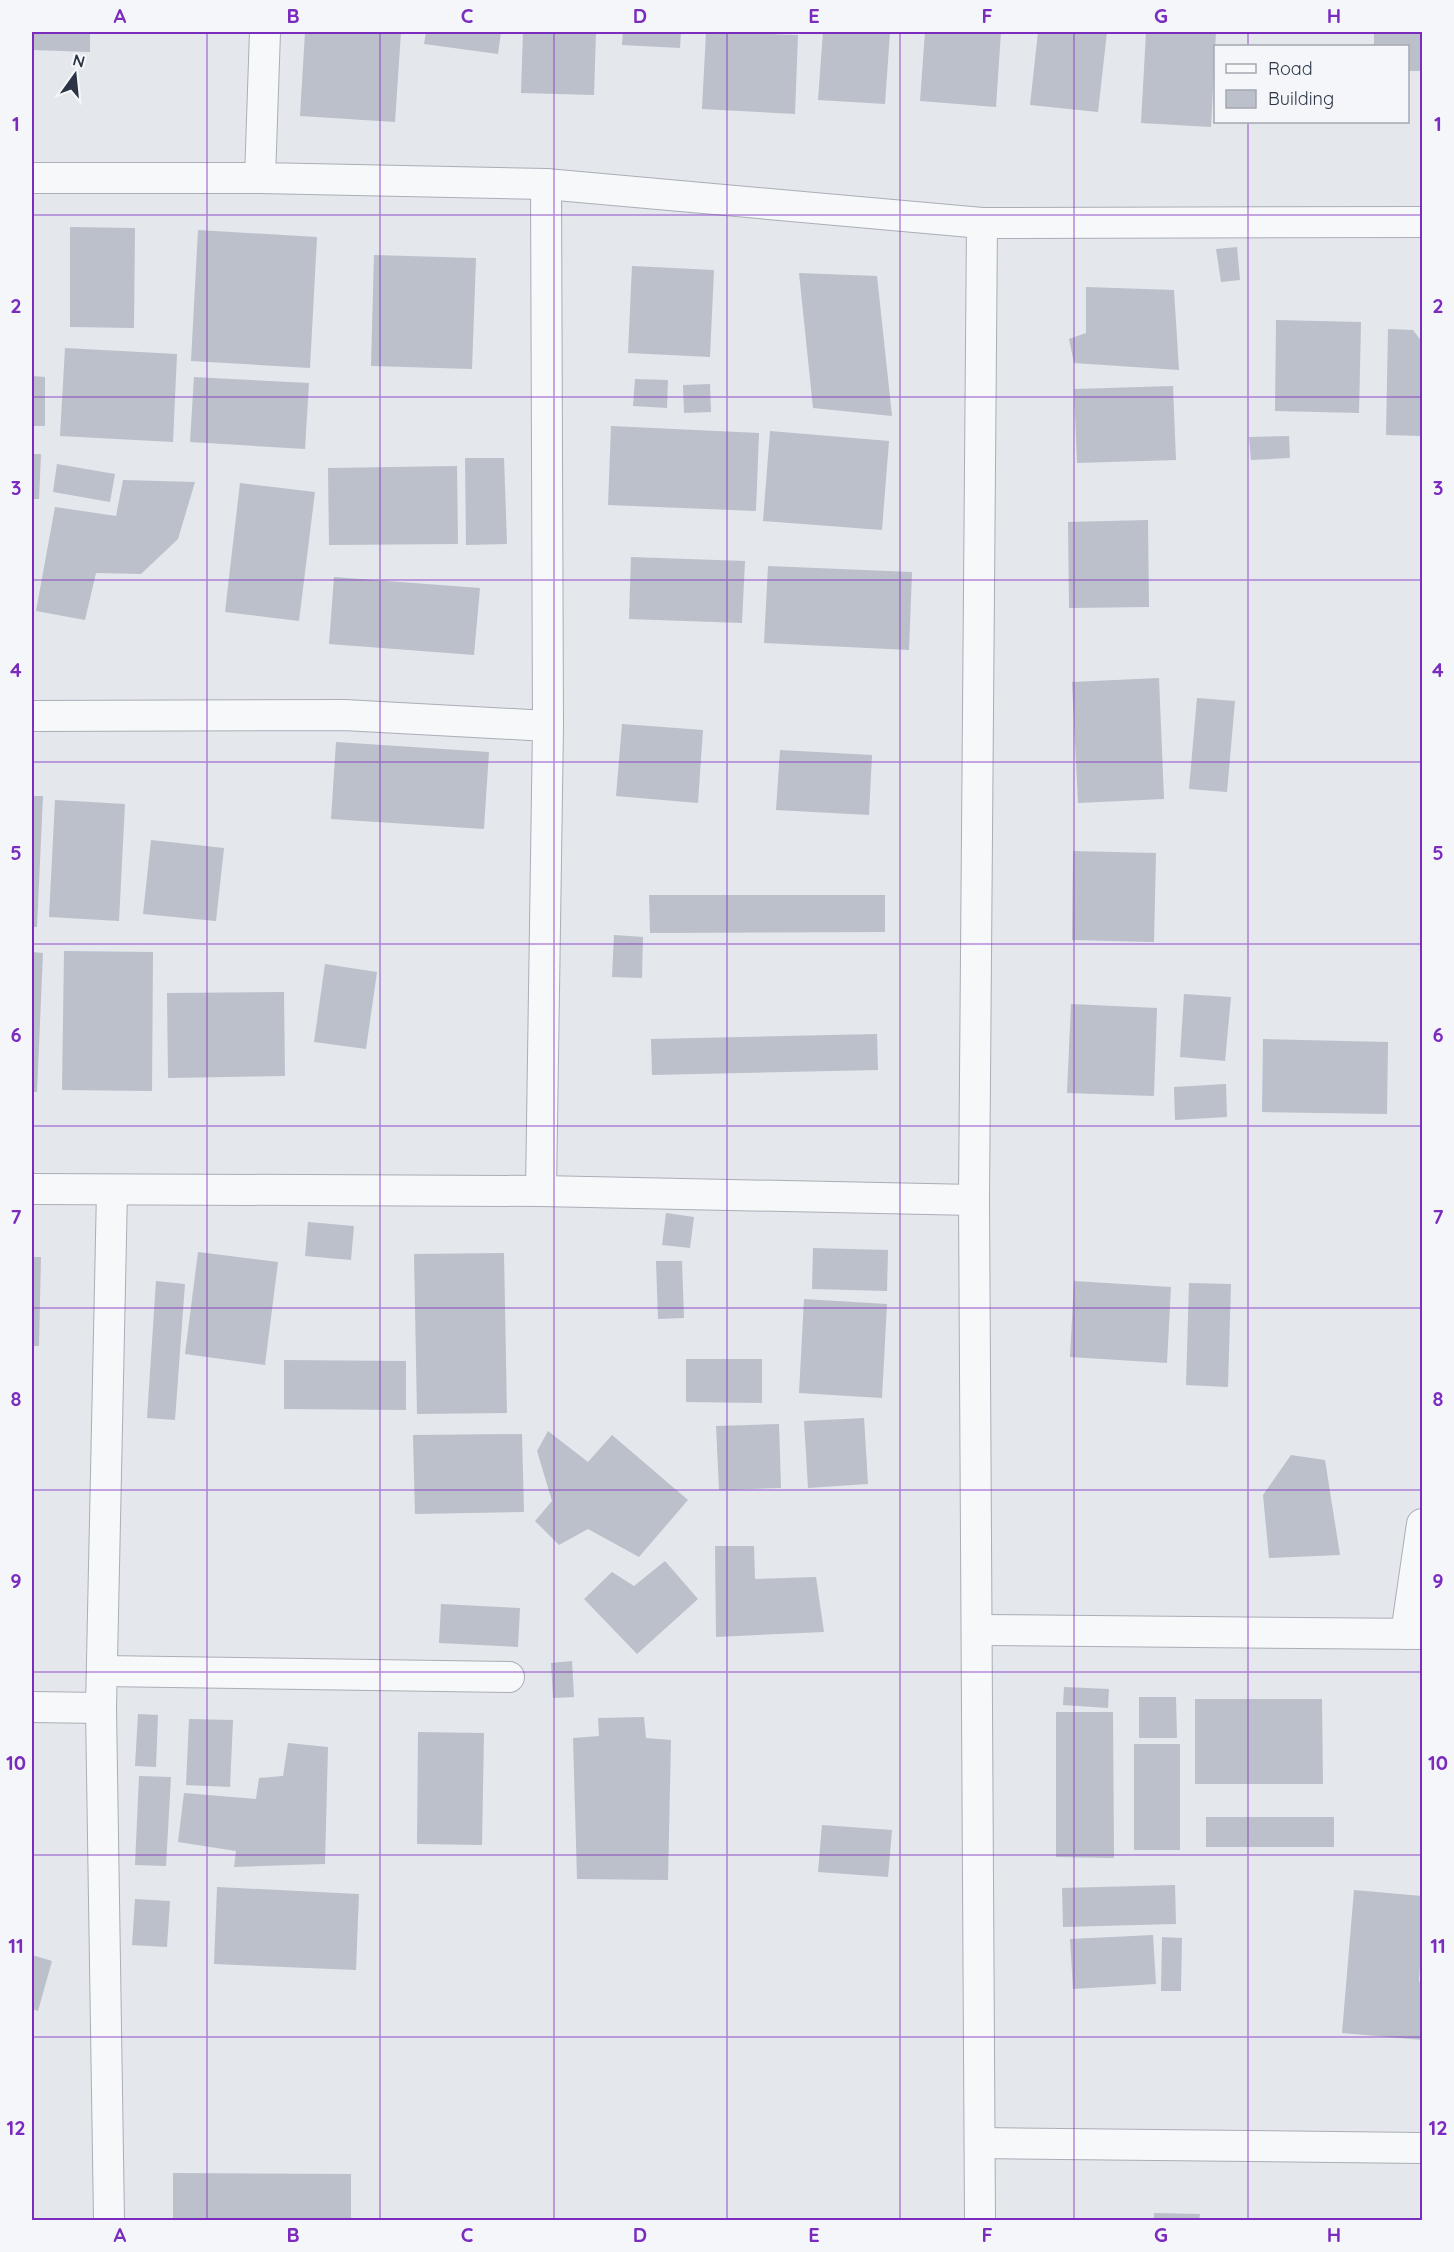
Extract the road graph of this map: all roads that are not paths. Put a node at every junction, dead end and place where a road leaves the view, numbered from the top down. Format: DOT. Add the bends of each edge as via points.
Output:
graph roads {
  1 [pos="265,32"];
  2 [pos="32,178"];
  3 [pos="260,178"];
  4 [pos="546,184"];
  5 [pos="1422,222"];
  6 [pos="982,223"];
  7 [pos="32,716"];
  8 [pos="548,726"];
  9 [pos="32,1189"];
  10 [pos="112,1191"];
  11 [pos="541,1191"];
  12 [pos="974,1200"];
  13 [pos="1422,1524"];
  14 [pos="977,1630"];
  15 [pos="1414,1634"];
  16 [pos="102,1671"];
  17 [pos="509,1677"];
  18 [pos="32,1707"];
  19 [pos="101,1708"];
  20 [pos="980,2143"];
  21 [pos="1422,2148"];
  22 [pos="109,2220"];
  23 [pos="980,2220"];
  1 -- 3 [label="street"];
  2 -- 3 [label="street"];
  3 -- 4 [label="street"];
  4 -- 6 [label="street"];
  4 -- 8 [label="street"];
  5 -- 6 [label="street"];
  6 -- 12 [label="street"];
  7 -- 8 [label="street" via="344,715"];
  8 -- 11 [label="street"];
  9 -- 10 [label="street"];
  10 -- 11 [label="street"];
  10 -- 16 [label="street"];
  11 -- 12 [label="street"];
  12 -- 14 [label="street"];
  13 -- 15 [label="street"];
  14 -- 15 [label="street"];
  14 -- 20 [label="street"];
  16 -- 17 [label="street"];
  16 -- 19 [label="street"];
  18 -- 19 [label="street"];
  19 -- 22 [label="street"];
  20 -- 21 [label="street"];
  20 -- 23 [label="street"];
}
